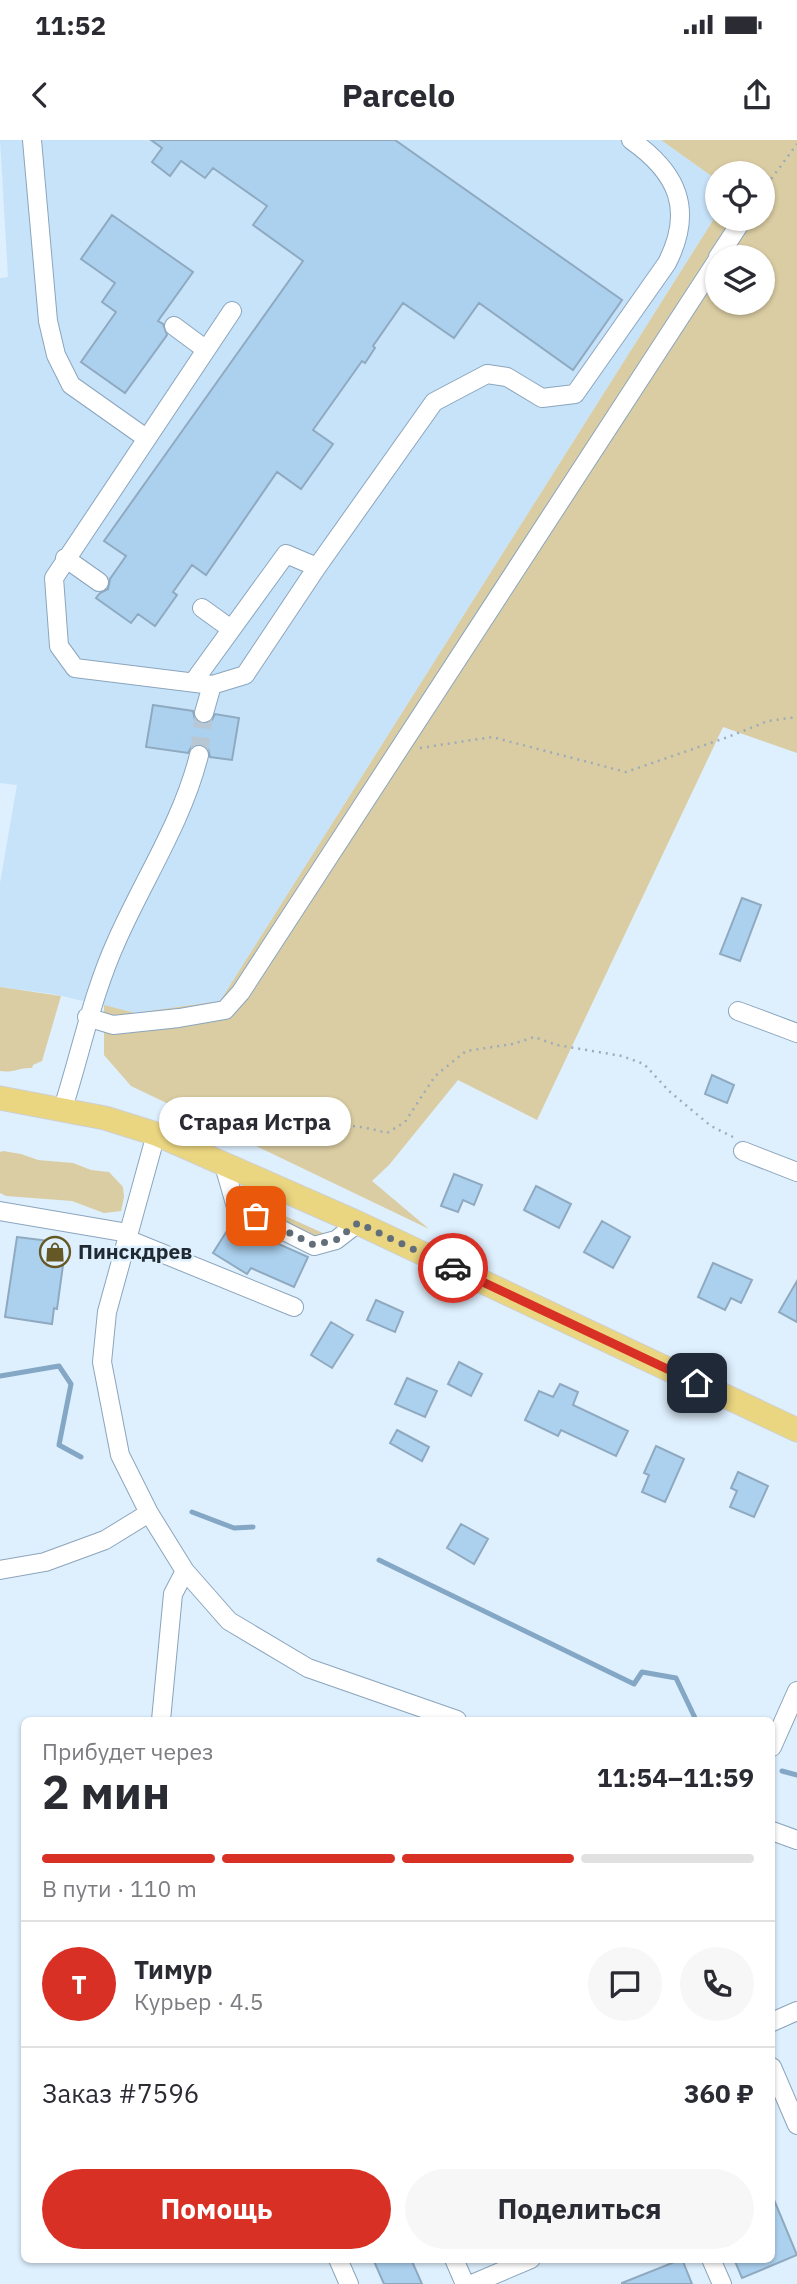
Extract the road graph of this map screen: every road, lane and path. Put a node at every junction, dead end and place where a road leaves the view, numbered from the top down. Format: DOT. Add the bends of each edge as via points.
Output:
graph roads {
  1 [pos="32,140"];
  2 [pos="631,140"];
  3 [pos="797,144"];
  4 [pos="775,174"];
  5 [pos="705,278"];
  6 [pos="232,311"];
  7 [pos="174,326"];
  8 [pos="205,349"];
  9 [pos="146,438"];
  10 [pos="65,558"];
  11 [pos="317,568"];
  12 [pos="99,582"];
  13 [pos="202,608"];
  14 [pos="230,629"];
  15 [pos="203,683"];
  16 [pos="204,713"];
  17 [pos="797,717"];
  18 [pos="395,752"];
  19 [pos="199,755"];
  20 [pos="738,1011"];
  21 [pos="88,1017"];
  22 [pos="797,1033"];
  23 [pos="0,1098"];
  24 [pos="63,1108"];
  25 [pos="319,1132"];
  26 [pos="156,1134"];
  27 [pos="743,1151"];
  28 [pos="223,1162"];
  29 [pos="797,1172"];
  30 [pos="0,1211"];
  31 [pos="358,1223"];
  32 [pos="128,1236"];
  33 [pos="295,1307"];
  34 [pos="797,1430"];
  35 [pos="149,1513"];
  36 [pos="0,1570"];
  37 [pos="185,1571"];
  38 [pos="797,1691"];
  39 [pos="161,1717"];
  40 [pos="448,1717"];
  41 [pos="775,1740"];
  42 [pos="775,1832"];
  43 [pos="797,1840"];
  44 [pos="797,2011"];
  45 [pos="775,2021"];
  46 [pos="775,2074"];
  47 [pos="797,2125"];
  48 [pos="340,2263"];
  49 [pos="456,2263"];
  50 [pos="522,2263"];
  51 [pos="713,2263"];
  52 [pos="349,2284"];
  53 [pos="465,2284"];
  54 [pos="472,2284"];
  55 [pos="722,2284"];
  1 -- 9 [label="street" via="48,321 56,355 71,385"];
  2 -- 11 [label="street" via="653,155 674,184 682,209 679,241 575,394 542,398 507,377 487,374 434,402"];
  3 -- 4 [label="path"];
  5 -- 18 [label="street"];
  6 -- 8 [label="street"];
  7 -- 8 [label="street"];
  8 -- 9 [label="street"];
  9 -- 10 [label="street"];
  10 -- 12 [label="street"];
  10 -- 15 [label="street" via="54,578 59,646 75,668"];
  11 -- 14 [label="street" via="286,554"];
  11 -- 15 [label="street" via="245,675"];
  13 -- 14 [label="street"];
  14 -- 15 [label="street"];
  15 -- 16 [label="street"];
  17 -- 18 [label="path" via="768,721 626,772 492,737"];
  18 -- 21 [label="street" via="225,1010 113,1026"];
  19 -- 21 [label="street" via="192,785 116,942"];
  20 -- 22 [label="street"];
  21 -- 24 [label="street"];
  23 -- 24 [label="main road"];
  24 -- 26 [label="main road"];
  25 -- 27 [label="path" via="338,1125 387,1133 405,1122 435,1076 466,1051 534,1037 644,1065"];
  26 -- 28 [label="main road"];
  26 -- 32 [label="street"];
  27 -- 29 [label="street"];
  28 -- 31 [label="main road"];
  28 -- 31 [label="street" via="236,1207 314,1245 336,1240"];
  30 -- 32 [label="street"];
  31 -- 34 [label="main road"];
  32 -- 33 [label="street"];
  32 -- 35 [label="street" via="107,1312 102,1362 120,1455"];
  35 -- 36 [label="street" via="105,1540 44,1562"];
  35 -- 37 [label="street"];
  37 -- 39 [label="street" via="173,1594"];
  37 -- 40 [label="street" via="229,1621 308,1668"];
  38 -- 41 [label="street"];
  42 -- 43 [label="street"];
  44 -- 45 [label="street"];
  46 -- 47 [label="street"];
  48 -- 52 [label="street"];
  49 -- 53 [label="street"];
  50 -- 54 [label="street"];
  51 -- 55 [label="street"];
}
